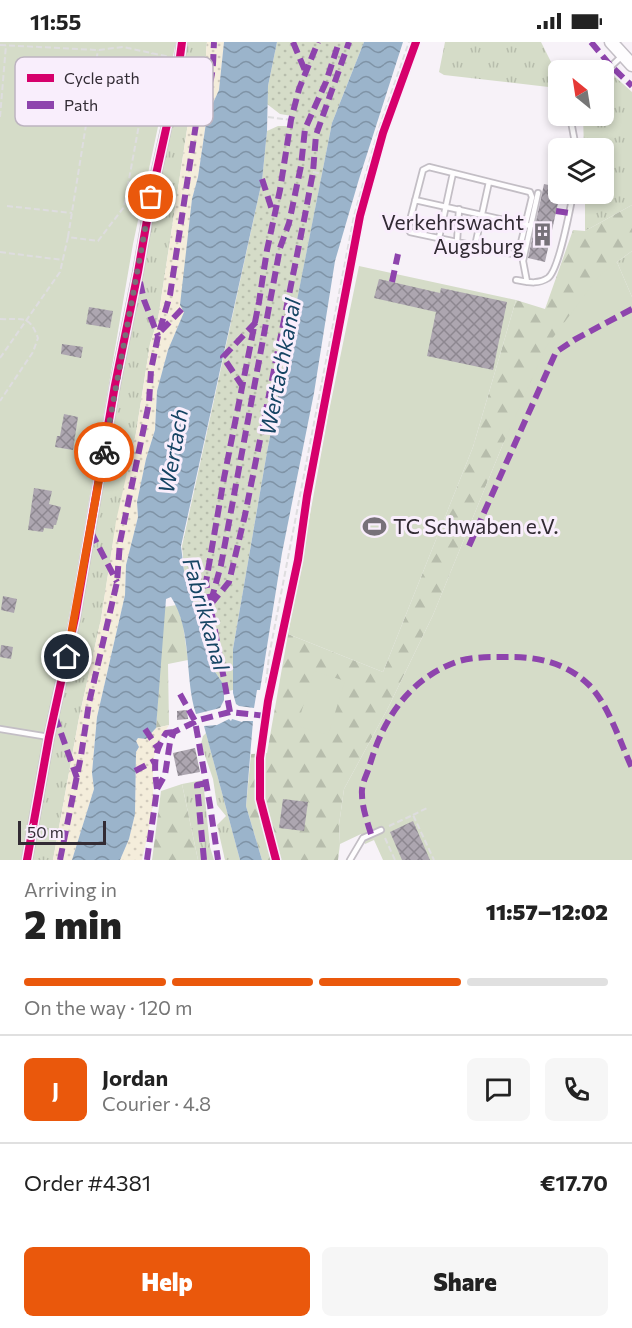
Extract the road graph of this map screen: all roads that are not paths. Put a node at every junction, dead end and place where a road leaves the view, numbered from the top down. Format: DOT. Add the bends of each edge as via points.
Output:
graph roads {
  1 [pos="182,42"];
  2 [pos="611,42"];
  3 [pos="622,55"];
  4 [pos="179,57"];
  5 [pos="614,63"];
  6 [pos="632,65"];
  7 [pos="167,126"];
  8 [pos="453,173"];
  9 [pos="489,182"];
  10 [pos="538,193"];
  11 [pos="415,200"];
  12 [pos="571,204"];
  13 [pos="446,206"];
  14 [pos="459,209"];
  15 [pos="482,215"];
  16 [pos="528,225"];
  17 [pos="439,238"];
  18 [pos="457,242"];
  19 [pos="475,246"];
  20 [pos="516,280"];
  21 [pos="527,282"];
  22 [pos="0,729"];
  23 [pos="49,737"];
  24 [pos="381,830"];
  25 [pos="27,860"];
  26 [pos="350,860"];
  1 -- 4 [label="street"];
  2 -- 3 [label="street"];
  3 -- 5 [label="lane"];
  3 -- 6 [label="street"];
  7 -- 23 [label="street" via="115,385 75,618"];
  8 -- 9 [label="lane"];
  8 -- 11 [label="lane" via="429,167 423,170"];
  8 -- 13 [label="lane"];
  9 -- 15 [label="lane"];
  9 -- 16 [label="lane" via="530,192"];
  10 -- 16 [label="lane"];
  11 -- 13 [label="lane"];
  11 -- 17 [label="lane" via="410,232"];
  12 -- 21 [label="lane" via="554,270 549,278 534,284"];
  13 -- 14 [label="lane"];
  13 -- 17 [label="lane"];
  14 -- 15 [label="lane"];
  14 -- 18 [label="lane"];
  15 -- 16 [label="lane"];
  15 -- 19 [label="lane"];
  16 -- 19 [label="lane" via="519,251 513,254"];
  16 -- 21 [label="lane" via="523,261"];
  17 -- 18 [label="lane"];
  18 -- 19 [label="lane"];
  20 -- 21 [label="lane"];
  22 -- 23 [label="lane"];
  23 -- 25 [label="street"];
  24 -- 26 [label="lane" via="363,838"];
}
